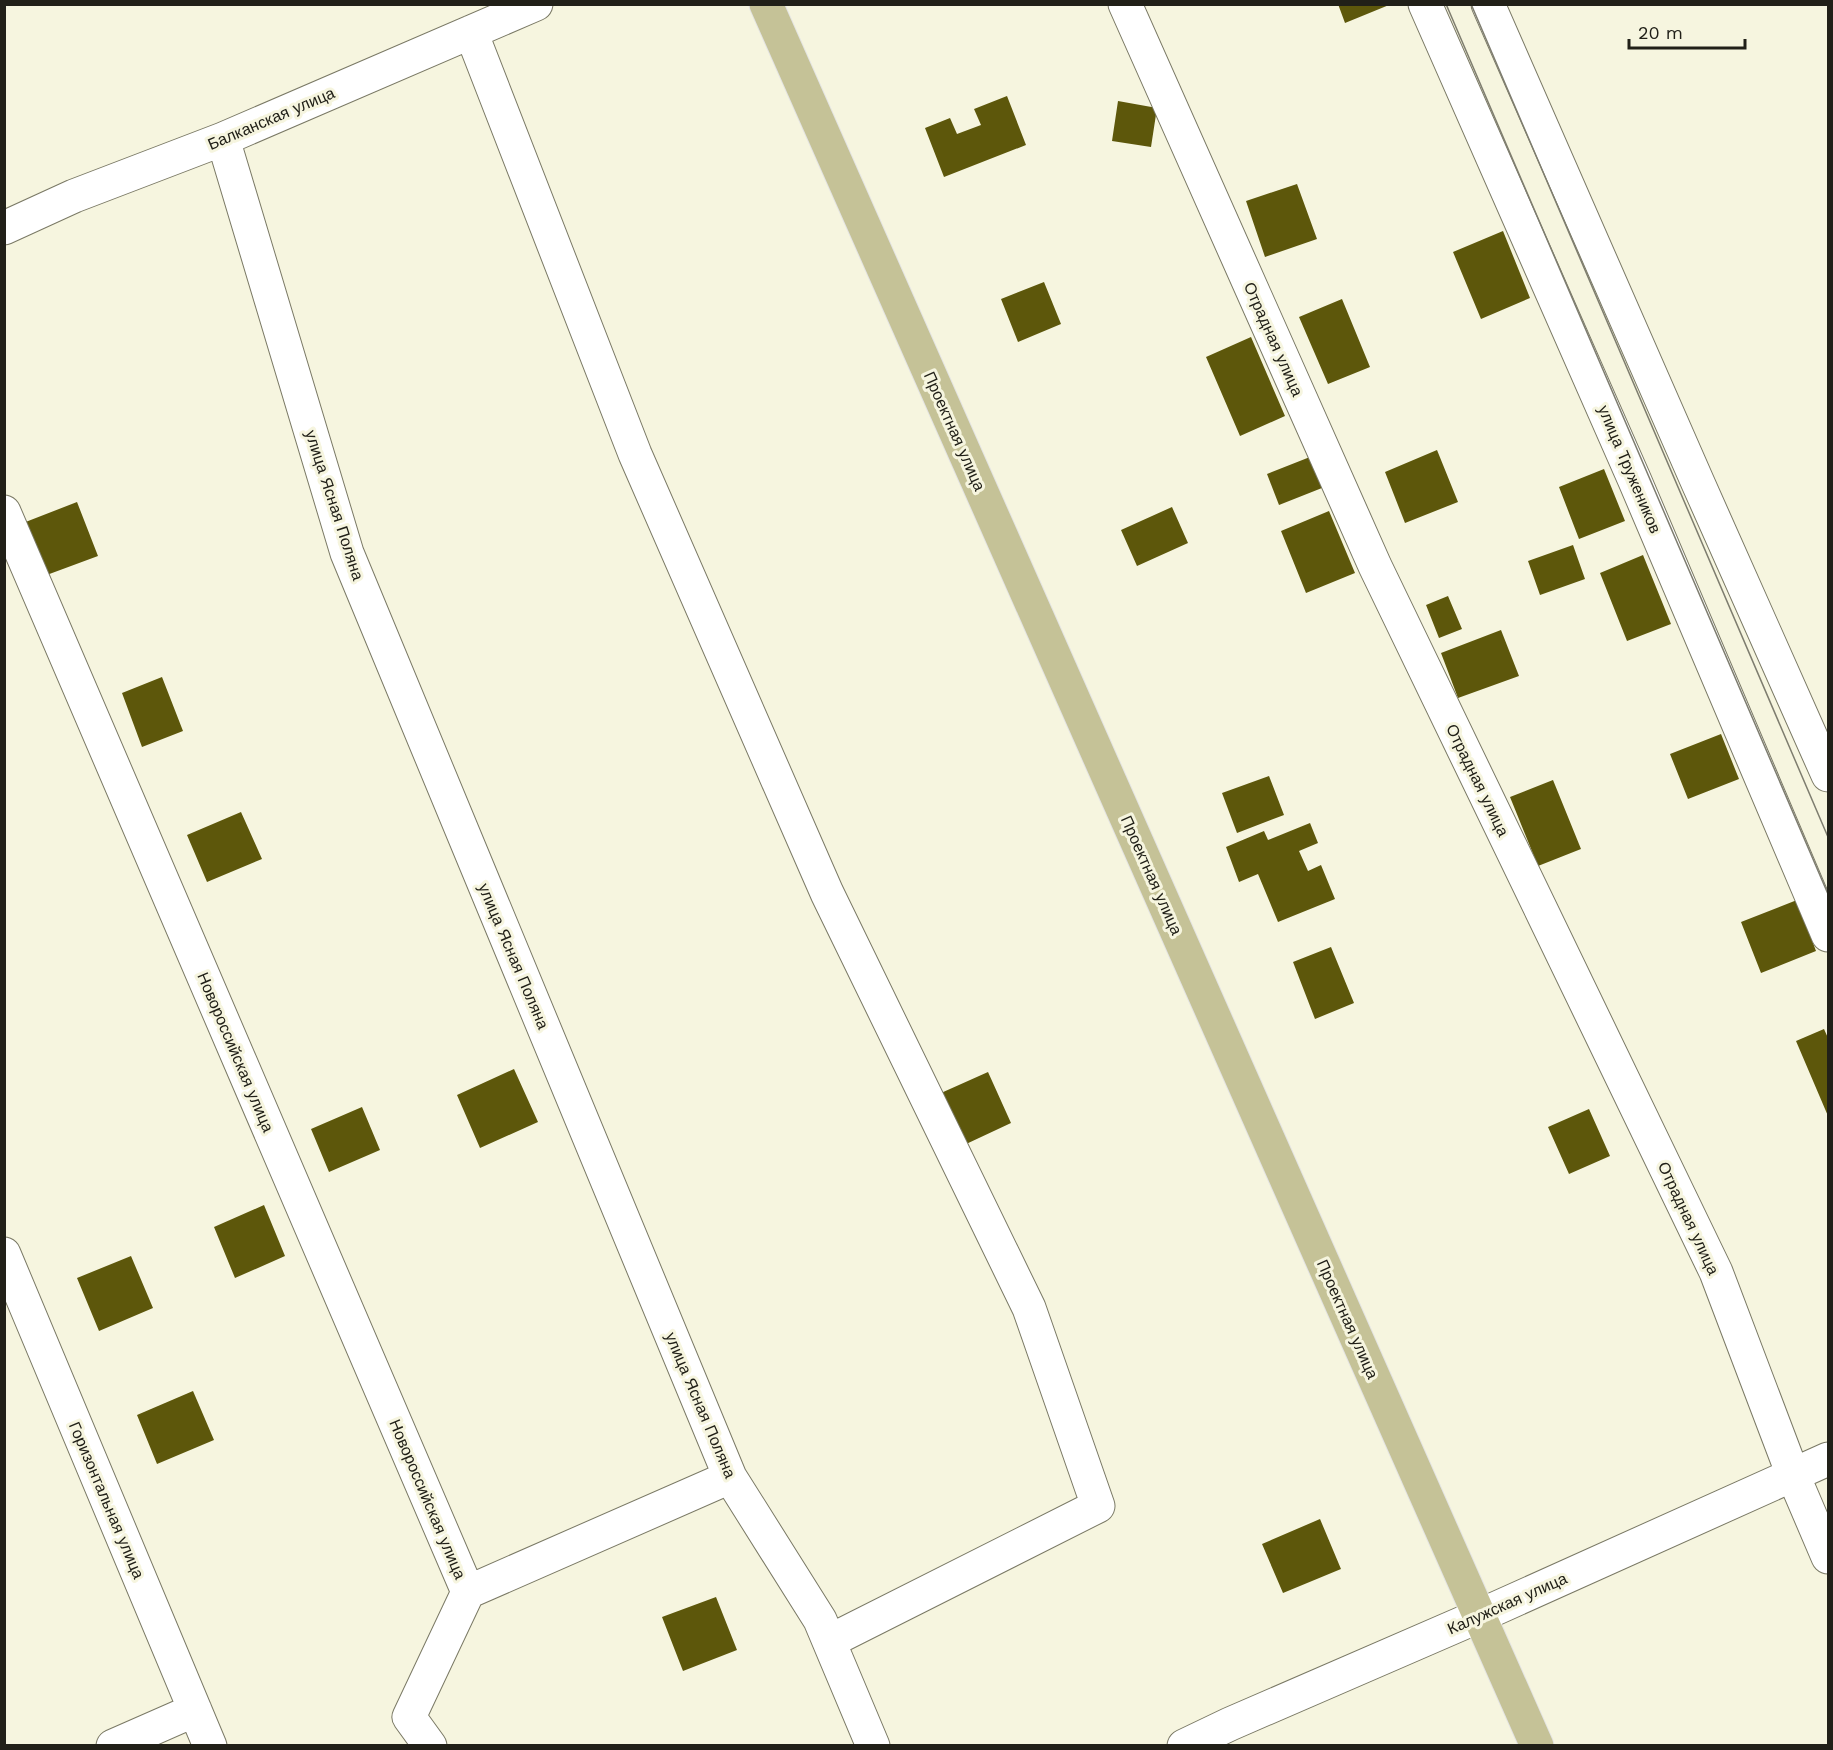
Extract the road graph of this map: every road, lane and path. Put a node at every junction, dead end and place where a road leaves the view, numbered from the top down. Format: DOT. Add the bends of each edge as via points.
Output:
graph roads {
  1 [pos="536,4"];
  2 [pos="766,4"];
  3 [pos="1125,4"];
  4 [pos="1425,4"];
  5 [pos="1488,4"];
  6 [pos="471,32"];
  7 [pos="223,139"];
  8 [pos="4,228"];
  9 [pos="4,512"];
  10 [pos="1828,776"];
  11 [pos="1828,935"];
  12 [pos="4,1254"];
  13 [pos="1828,1459"];
  14 [pos="1793,1475"];
  15 [pos="730,1477"];
  16 [pos="1828,1557"];
  17 [pos="468,1592"];
  18 [pos="1479,1616"];
  19 [pos="830,1641"];
  20 [pos="195,1710"];
  21 [pos="1235,1735"];
  22 [pos="113,1746"];
  23 [pos="210,1746"];
  24 [pos="430,1746"];
  25 [pos="873,1746"];
  26 [pos="1184,1746"];
  27 [pos="1537,1746"];
  1 -- 6 [label="street, Балканская улица"];
  2 -- 18 [label="main road, Проектная улица"];
  3 -- 14 [label="street, Отрадная улица" via="1375,566 1716,1272"];
  4 -- 11 [label="street, улица Тружеников" via="1635,481"];
  5 -- 10 [label="street"];
  6 -- 7 [label="street, Балканская улица"];
  6 -- 19 [label="street" via="635,454 827,893 1029,1308 1098,1506"];
  7 -- 8 [label="street, Балканская улица" via="74,196"];
  7 -- 15 [label="street, улица Ясная Поляна" via="347,553"];
  9 -- 17 [label="street, Новороссийская улица"];
  12 -- 20 [label="street, Горизонтальная улица"];
  13 -- 14 [label="street, Калужская улица"];
  14 -- 16 [label="street, Отрадная улица"];
  14 -- 18 [label="street, Калужская улица"];
  15 -- 17 [label="street"];
  15 -- 19 [label="street, улица Ясная Поляна"];
  17 -- 24 [label="street" via="410,1717"];
  18 -- 21 [label="street, Калужская улица"];
  18 -- 27 [label="main road, Проектная улица"];
  19 -- 25 [label="street, улица Ясная Поляна"];
  20 -- 22 [label="street"];
  20 -- 23 [label="street, Горизонтальная улица"];
  21 -- 26 [label="street, Калужская улица"];
}
